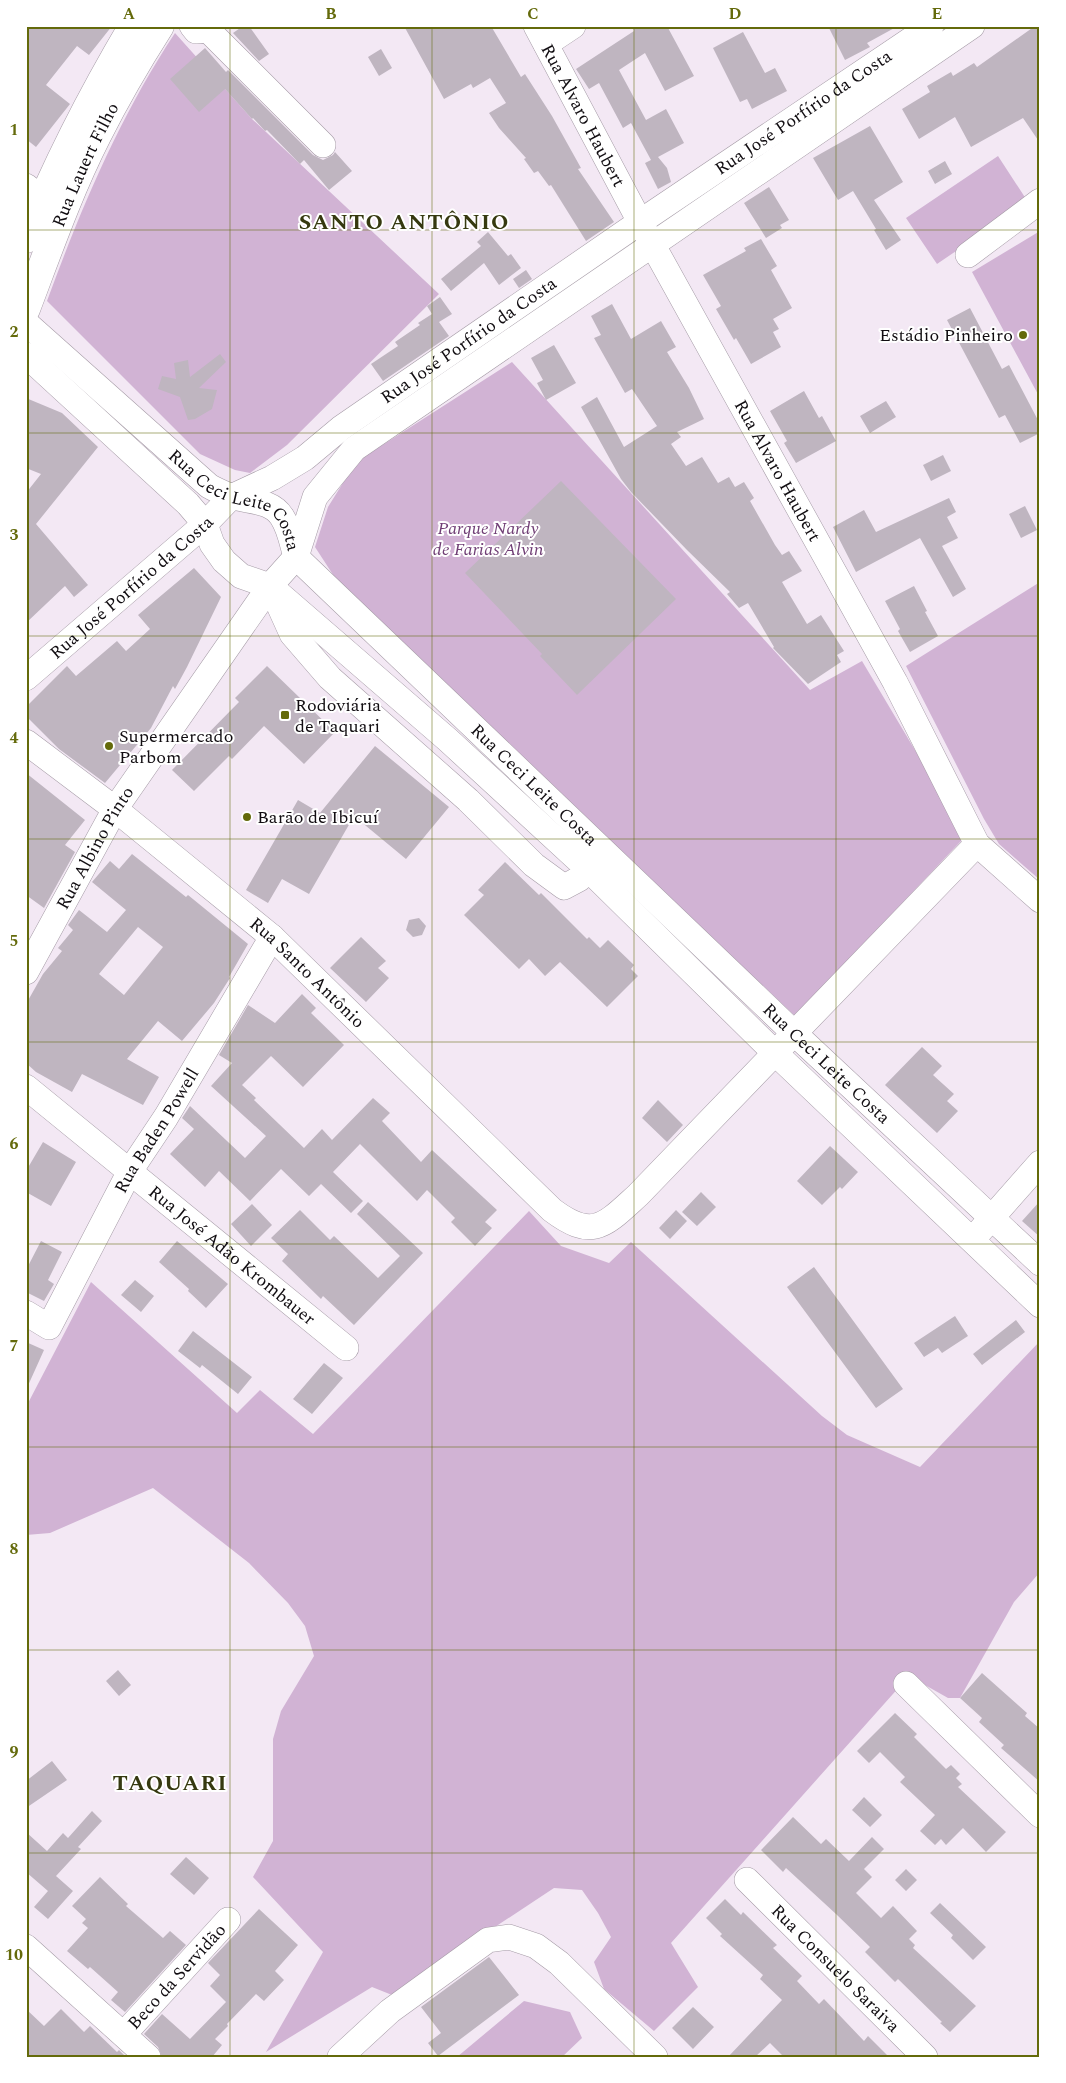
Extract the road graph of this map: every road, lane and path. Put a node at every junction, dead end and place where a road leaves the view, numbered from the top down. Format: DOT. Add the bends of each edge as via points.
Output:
graph roads {
  1 [pos="133,26"];
  2 [pos="160,26"];
  3 [pos="192,26"];
  4 [pos="573,26"];
  5 [pos="931,26"];
  6 [pos="972,26"];
  7 [pos="541,35"];
  8 [pos="867,84"];
  9 [pos="323,145"];
  10 [pos="44,199"];
  11 [pos="1040,201"];
  12 [pos="640,222"];
  13 [pos="26,239"];
  14 [pos="652,244"];
  15 [pos="968,256"];
  16 [pos="26,309"];
  17 [pos="26,323"];
  18 [pos="26,355"];
  19 [pos="232,497"];
  20 [pos="205,524"];
  21 [pos="296,557"];
  22 [pos="270,586"];
  23 [pos="26,678"];
  24 [pos="26,742"];
  25 [pos="115,809"];
  26 [pos="977,844"];
  27 [pos="595,860"];
  28 [pos="1040,900"];
  29 [pos="272,937"];
  30 [pos="26,972"];
  31 [pos="794,1033"];
  32 [pos="775,1053"];
  33 [pos="26,1087"];
  34 [pos="1040,1163"];
  35 [pos="130,1170"];
  36 [pos="991,1218"];
  37 [pos="971,1241"];
  38 [pos="1040,1264"];
  39 [pos="1040,1305"];
  40 [pos="26,1313"];
  41 [pos="346,1348"];
  42 [pos="906,1684"];
  43 [pos="1040,1815"];
  44 [pos="747,1880"];
  45 [pos="228,1920"];
  46 [pos="26,1947"];
  47 [pos="124,2034"];
  48 [pos="148,2057"];
  49 [pos="340,2057"];
  50 [pos="655,2057"];
  51 [pos="925,2057"];
  1 -- 10 [label="main road, Rua Lauert Filho" via="75,128"];
  2 -- 10 [label="main road, Rua Lauert Filho" via="96,136"];
  3 -- 9 [label="street" via="196,31 208,30"];
  4 -- 7 [label="street"];
  5 -- 8 [label="street, Rua José Porfírio da Costa"];
  6 -- 8 [label="street, Rua José Porfírio da Costa"];
  7 -- 12 [label="street, Rua Alvaro Haubert"];
  8 -- 12 [label="street, Rua José Porfírio da Costa"];
  8 -- 14 [label="street, Rua José Porfírio da Costa"];
  10 -- 13 [label="main road, Rua Lauert Filho"];
  10 -- 16 [label="main road, Rua Lauert Filho"];
  11 -- 15 [label="street"];
  12 -- 14 [label="street, Rua Alvaro Haubert"];
  12 -- 19 [label="street, Rua José Porfírio da Costa" via="341,428 305,458"];
  14 -- 21 [label="street, Rua José Porfírio da Costa" via="354,449 315,497"];
  14 -- 26 [label="street, Rua Alvaro Haubert" via="894,682"];
  17 -- 19 [label="street, Rua Ceci Leite Costa" via="209,486"];
  18 -- 20 [label="street, Rua Ceci Leite Costa" via="188,504"];
  19 -- 20 [label="street, Rua José Porfírio da Costa"];
  19 -- 21 [label="street, Rua Ceci Leite Costa" via="272,507 288,528"];
  20 -- 22 [label="street, Rua Ceci Leite Costa" via="212,544 224,561 241,576"];
  20 -- 23 [label="street, Rua José Porfírio da Costa"];
  21 -- 22 [label="street, Rua Albino Pinto"];
  21 -- 27 [label="street, Rua Ceci Leite Costa"];
  22 -- 25 [label="street, Rua Albino Pinto"];
  22 -- 27 [label="street, Rua Ceci Leite Costa" via="448,740"];
  22 -- 27 [label="street, Rua Ceci Leite Costa" via="292,634 330,678 468,800 534,865 564,887 579,879"];
  24 -- 25 [label="street, Rua Santo Antônio"];
  25 -- 29 [label="street, Rua Santo Antônio"];
  25 -- 30 [label="street, Rua Albino Pinto"];
  26 -- 28 [label="street, Rua Alvaro Haubert"];
  26 -- 31 [label="street"];
  27 -- 31 [label="street, Rua Ceci Leite Costa"];
  27 -- 32 [label="street, Rua Ceci Leite Costa"];
  29 -- 32 [label="street, Rua Santo Antônio" via="552,1210 569,1223 584,1227 599,1226 611,1219"];
  29 -- 35 [label="street, Rua Baden Powell" via="166,1117"];
  31 -- 32 [label="street"];
  31 -- 36 [label="street, Rua Ceci Leite Costa"];
  32 -- 37 [label="street, Rua Ceci Leite Costa"];
  33 -- 35 [label="street, Rua José Adão Krombauer"];
  34 -- 36 [label="street"];
  35 -- 40 [label="street, Rua Baden Powell" via="49,1327"];
  35 -- 41 [label="street, Rua José Adão Krombauer"];
  36 -- 37 [label="street"];
  36 -- 38 [label="street, Rua Ceci Leite Costa"];
  37 -- 39 [label="street, Rua Ceci Leite Costa"];
  42 -- 43 [label="street"];
  44 -- 51 [label="street, Rua Consuelo Saraiva"];
  45 -- 47 [label="street, Beco da Servidão"];
  46 -- 47 [label="street"];
  47 -- 48 [label="street"];
  49 -- 50 [label="street" via="390,2011 488,1940 509,1937 536,1946 559,1963"];
}
